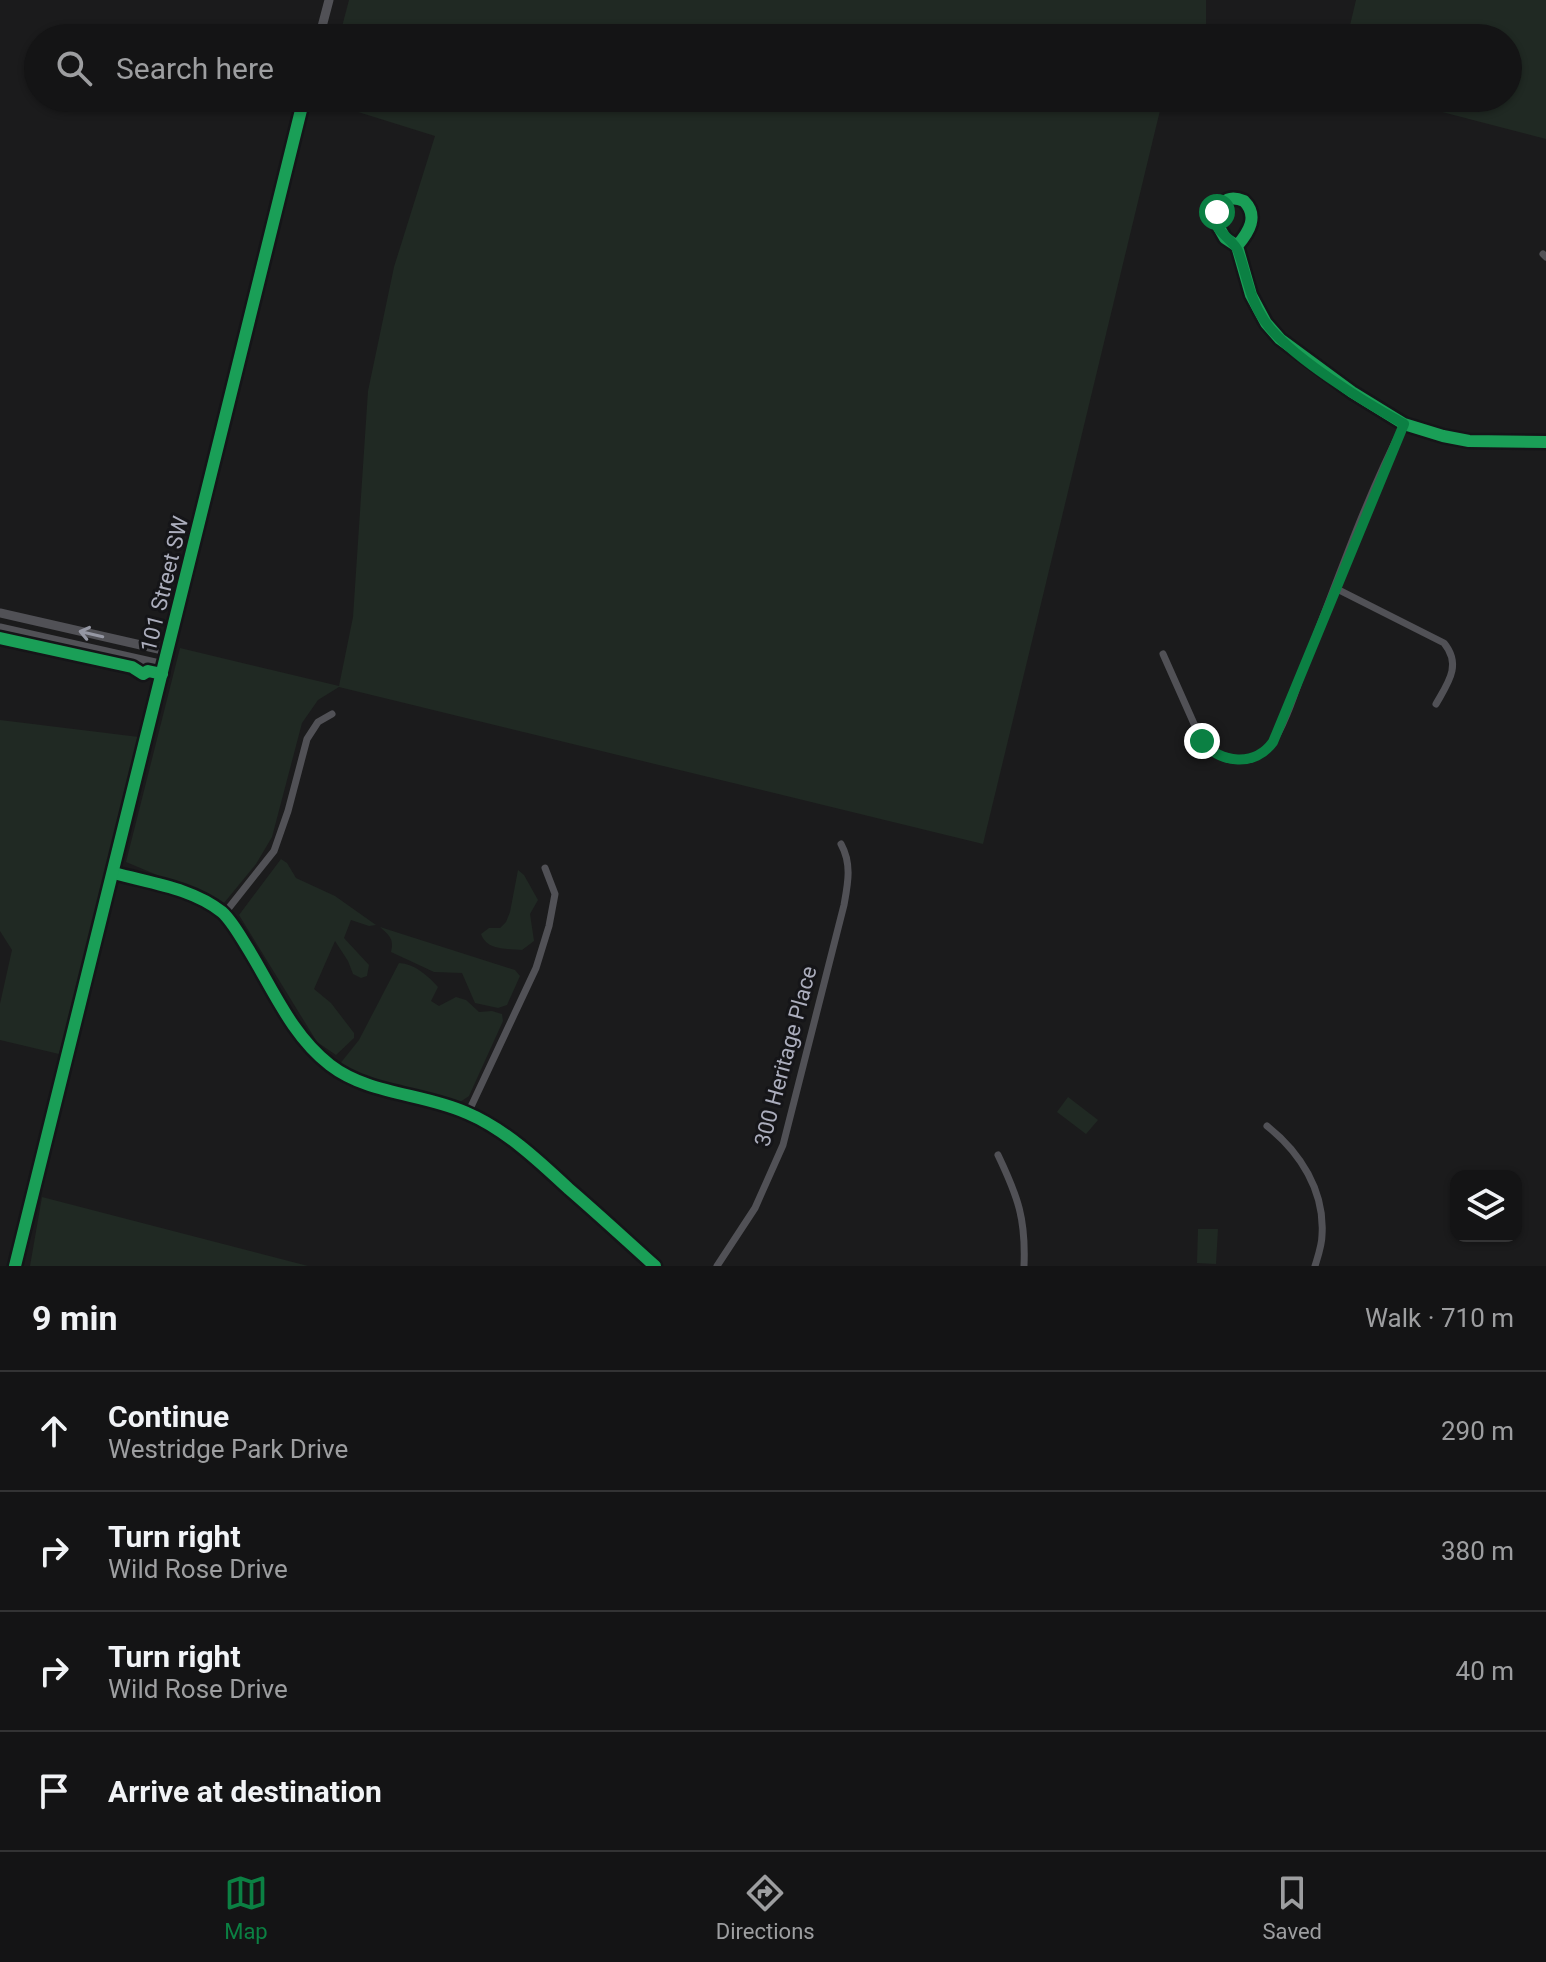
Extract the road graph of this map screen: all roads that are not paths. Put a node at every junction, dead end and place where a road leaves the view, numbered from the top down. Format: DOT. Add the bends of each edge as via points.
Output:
graph roads {
  1 [pos="329,0"];
  2 [pos="323,24"];
  3 [pos="301,112"];
  4 [pos="1237,246"];
  5 [pos="1404,424"];
  6 [pos="1546,442"];
  7 [pos="1335,588"];
  8 [pos="0,613"];
  9 [pos="0,628"];
  10 [pos="167,651"];
  11 [pos="1163,654"];
  12 [pos="164,665"];
  13 [pos="1436,704"];
  14 [pos="332,714"];
  15 [pos="841,844"];
  16 [pos="545,868"];
  17 [pos="114,873"];
  18 [pos="224,914"];
  19 [pos="468,1113"];
  20 [pos="1267,1126"];
  21 [pos="998,1155"];
  22 [pos="15,1266"];
  23 [pos="655,1266"];
  24 [pos="717,1266"];
  25 [pos="1024,1266"];
  26 [pos="1315,1266"];
  1 -- 2 [label="street"];
  3 -- 10 [label="street, 101 Street SW"];
  4 -- 4 [label="street" via="1250,230 1252,213 1244,201 1233,198 1220,205 1216,221 1225,238"];
  4 -- 5 [label="street" via="1257,308 1280,339"];
  5 -- 6 [label="street" via="1469,441"];
  5 -- 7 [label="street"];
  7 -- 11 [label="street" via="1277,734 1258,756 1228,759 1207,748"];
  7 -- 13 [label="street" via="1444,643 1454,670"];
  10 -- 8 [label="street, one-way"];
  9 -- 12 [label="street"];
  10 -- 12 [label="street, 101 Street SW"];
  12 -- 17 [label="street, 101 Street SW"];
  14 -- 18 [label="street" via="318,722 307,739 274,851"];
  15 -- 24 [label="street, 300 Heritage Place" via="849,876 844,905 783,1145 755,1208"];
  16 -- 19 [label="street" via="555,894 536,968"];
  17 -- 18 [label="street" via="179,890"];
  17 -- 22 [label="street, 101 Street SW"];
  18 -- 19 [label="street" via="294,1026 328,1063 361,1082"];
  19 -- 23 [label="street" via="528,1152"];
  20 -- 26 [label="street" via="1289,1143 1318,1197 1322,1234"];
  21 -- 25 [label="street" via="1024,1222"];
}
